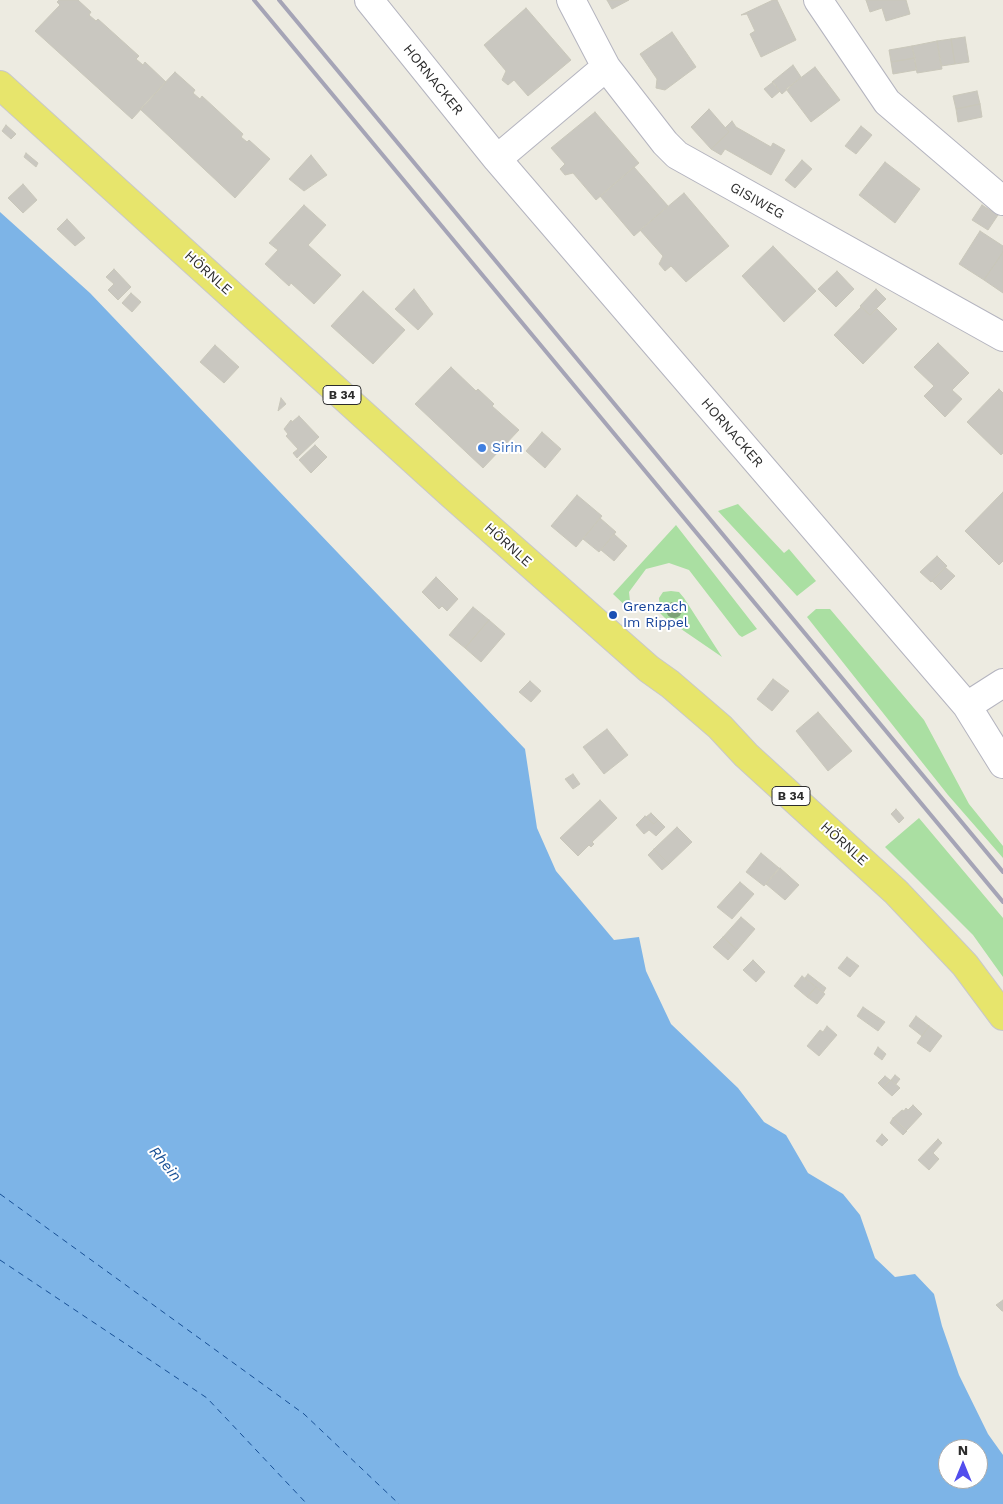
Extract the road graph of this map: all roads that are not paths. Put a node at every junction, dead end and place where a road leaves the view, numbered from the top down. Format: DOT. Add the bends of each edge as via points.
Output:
graph roads {
  1 [pos="369,0"];
  2 [pos="571,0"];
  3 [pos="818,0"];
  4 [pos="606,67"];
  5 [pos="0,86"];
  6 [pos="497,159"];
  7 [pos="1003,201"];
  8 [pos="1003,337"];
  9 [pos="1003,683"];
  10 [pos="967,706"];
  11 [pos="1003,764"];
  12 [pos="1003,1016"];
  1 -- 6 [label="street, HORNACKER"];
  2 -- 4 [label="street, GISIWEG"];
  3 -- 7 [label="street" via="887,102"];
  4 -- 6 [label="street"];
  4 -- 8 [label="street, GISIWEG" via="677,155"];
  5 -- 12 [label="main road, HÖRNLE / B 34" via="466,508 649,670 720,727 746,756 896,892 965,965"];
  6 -- 10 [label="street, HORNACKER"];
  9 -- 10 [label="street"];
  10 -- 11 [label="street, HORNACKER"];
}
